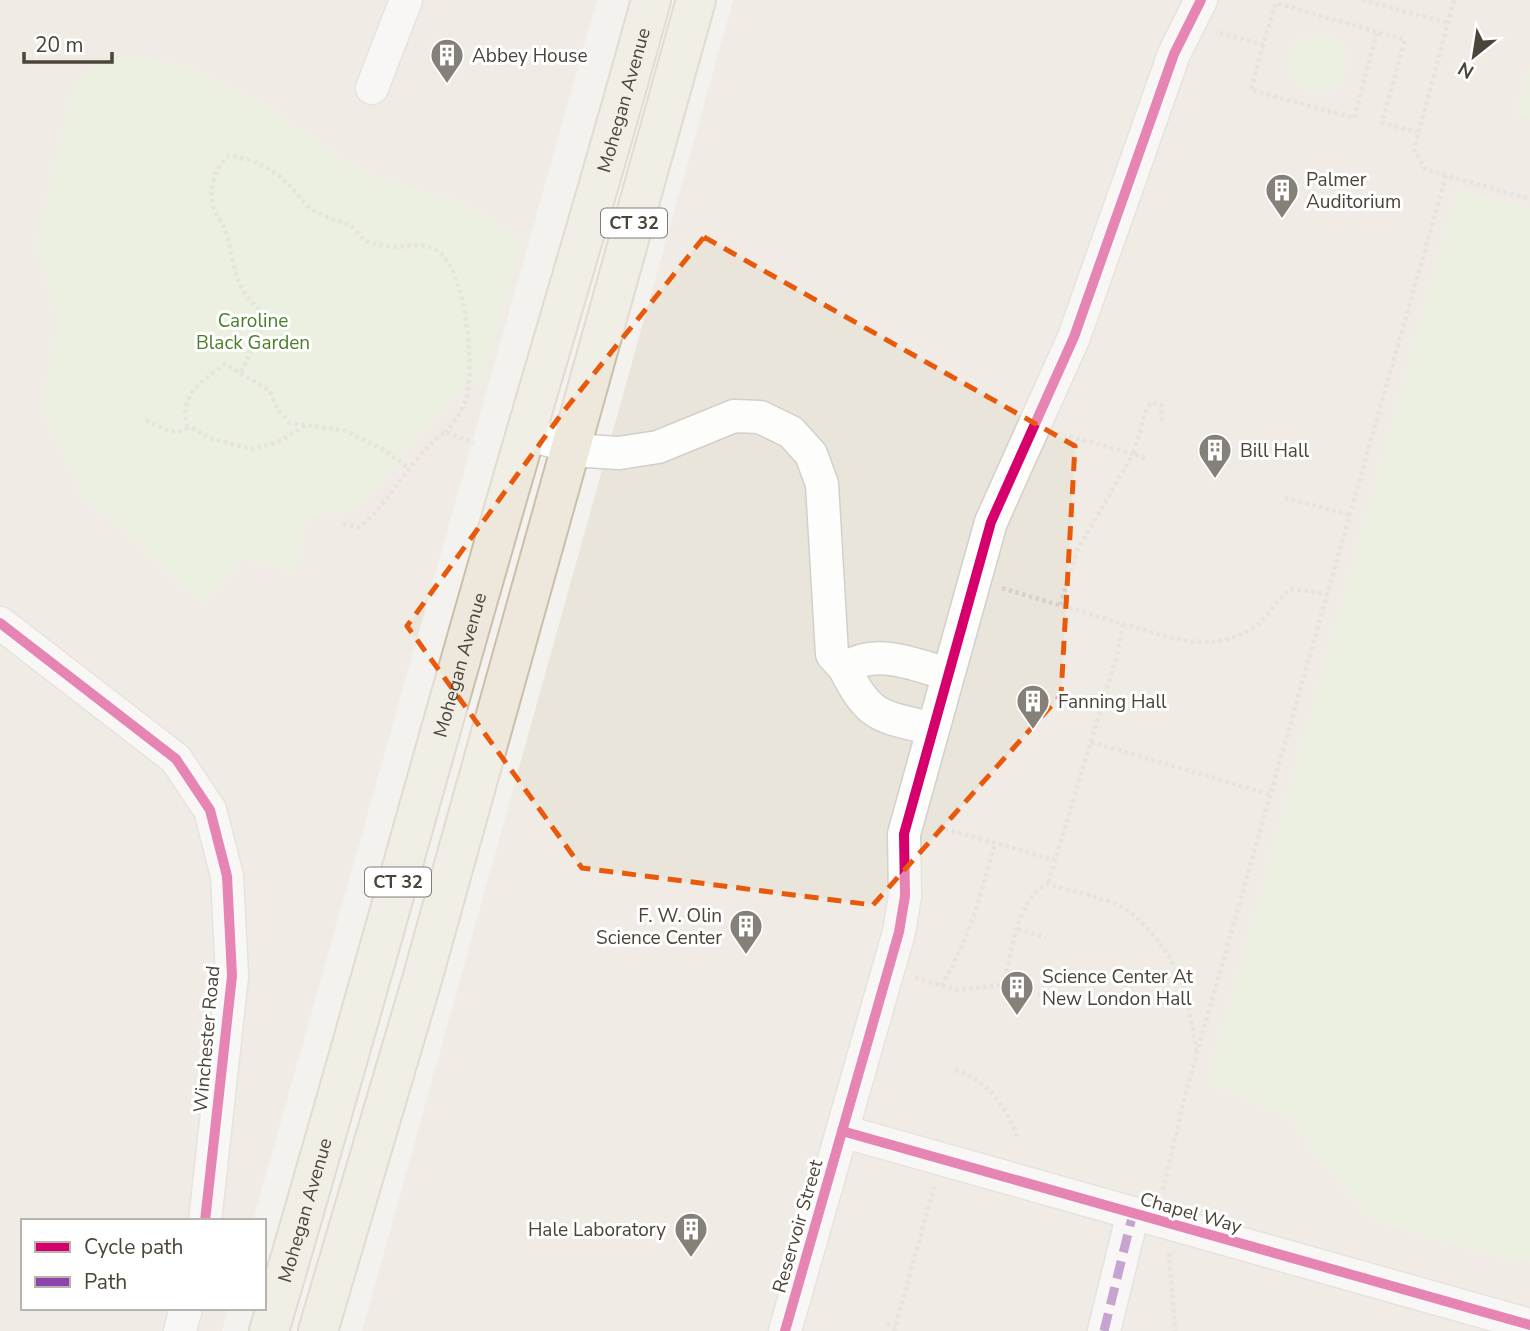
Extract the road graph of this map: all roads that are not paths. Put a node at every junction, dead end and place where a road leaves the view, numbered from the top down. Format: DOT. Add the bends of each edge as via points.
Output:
graph roads {
  1 [pos="406,0"];
  2 [pos="651,0"];
  3 [pos="696,0"];
  4 [pos="1201,0"];
  5 [pos="372,88"];
  6 [pos="527,434"];
  7 [pos="571,446"];
  8 [pos="0,623"];
  9 [pos="845,668"];
  10 [pos="948,674"];
  11 [pos="933,729"];
  12 [pos="842,1131"];
  13 [pos="1133,1213"];
  14 [pos="205,1219"];
  15 [pos="185,1310"];
  16 [pos="1530,1325"];
  17 [pos="180,1331"];
  18 [pos="269,1331"];
  19 [pos="318,1331"];
  20 [pos="785,1331"];
  21 [pos="1104,1331"];
  1 -- 5 [label="street"];
  2 -- 6 [label="highway, Mohegan Avenue / CT 32"];
  3 -- 7 [label="highway, CT 32"];
  4 -- 10 [label="street, Reservoir Street" via="1174,54 1064,361 993,513"];
  6 -- 7 [label="street"];
  6 -- 18 [label="highway, Mohegan Avenue / CT 32"];
  7 -- 9 [label="street" via="605,453 641,451 716,421 741,416 772,421 791,432 811,454 820,475 830,648"];
  7 -- 19 [label="highway, CT 32"];
  8 -- 14 [label="street, Winchester Road" via="176,759 210,810 227,876 232,976"];
  9 -- 10 [label="street" via="863,659 886,658"];
  9 -- 11 [label="street" via="868,707"];
  10 -- 11 [label="street, Reservoir Street"];
  11 -- 12 [label="street, Reservoir Street" via="904,834 905,896 898,932"];
  12 -- 13 [label="street, Chapel Way"];
  12 -- 20 [label="street, Reservoir Street"];
  13 -- 16 [label="street, Chapel Way"];
  13 -- 21 [label="street"];
  15 -- 17 [label="street"];
}
